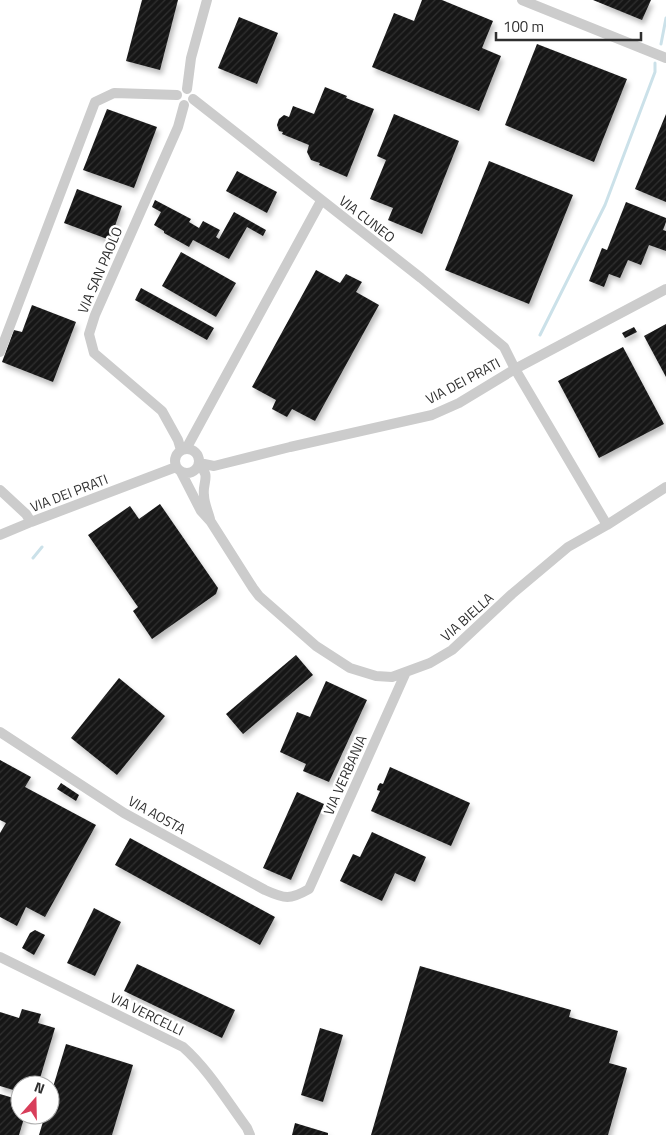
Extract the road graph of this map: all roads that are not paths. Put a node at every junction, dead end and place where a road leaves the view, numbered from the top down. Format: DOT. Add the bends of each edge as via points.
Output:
graph roads {
  1 [pos="207,0"];
  2 [pos="522,0"];
  3 [pos="666,58"];
  4 [pos="187,89"];
  5 [pos="177,95"];
  6 [pos="189,102"];
  7 [pos="321,201"];
  8 [pos="666,288"];
  9 [pos="0,352"];
  10 [pos="515,369"];
  11 [pos="184,450"];
  12 [pos="198,464"];
  13 [pos="179,470"];
  14 [pos="666,488"];
  15 [pos="0,490"];
  16 [pos="32,522"];
  17 [pos="211,522"];
  18 [pos="607,526"];
  19 [pos="0,536"];
  20 [pos="406,672"];
  21 [pos="0,732"];
  22 [pos="309,889"];
  23 [pos="0,957"];
  24 [pos="250,1135"];
  1 -- 4 [label="street" via="191,58"];
  2 -- 3 [label="street"];
  4 -- 5 [label="street"];
  4 -- 6 [label="street" via="192,92"];
  5 -- 6 [label="street" via="180,102"];
  5 -- 9 [label="street" via="114,93 95,102"];
  6 -- 7 [label="street, VIA CUNEO"];
  6 -- 11 [label="street, VIA SAN PAOLO" via="89,334 94,352 162,411"];
  7 -- 10 [label="street, VIA CUNEO" via="504,347"];
  7 -- 11 [label="street"];
  8 -- 10 [label="street, VIA DEI PRATI"];
  10 -- 12 [label="street, VIA DEI PRATI" via="459,403 432,415 214,466"];
  10 -- 18 [label="street"];
  11 -- 12 [label="street" via="197,455"];
  11 -- 13 [label="street" via="176,456"];
  12 -- 13 [label="street" via="189,473"];
  12 -- 17 [label="street, VIA BIELLA" via="206,473 203,493"];
  13 -- 16 [label="street, VIA DEI PRATI"];
  13 -- 17 [label="street, VIA BIELLA" via="201,511"];
  14 -- 18 [label="street, VIA BIELLA"];
  15 -- 16 [label="street"];
  16 -- 19 [label="street, VIA DEI PRATI"];
  17 -- 20 [label="street, VIA BIELLA" via="252,588 316,646 350,668 376,676 392,677"];
  18 -- 20 [label="street, VIA BIELLA" via="568,547 452,650"];
  20 -- 22 [label="street, VIA VERBANIA"];
  21 -- 22 [label="street, VIA AOSTA" via="124,813 265,890 281,897 296,897"];
  23 -- 24 [label="street, VIA VERCELLI" via="183,1047 207,1074"];
}
